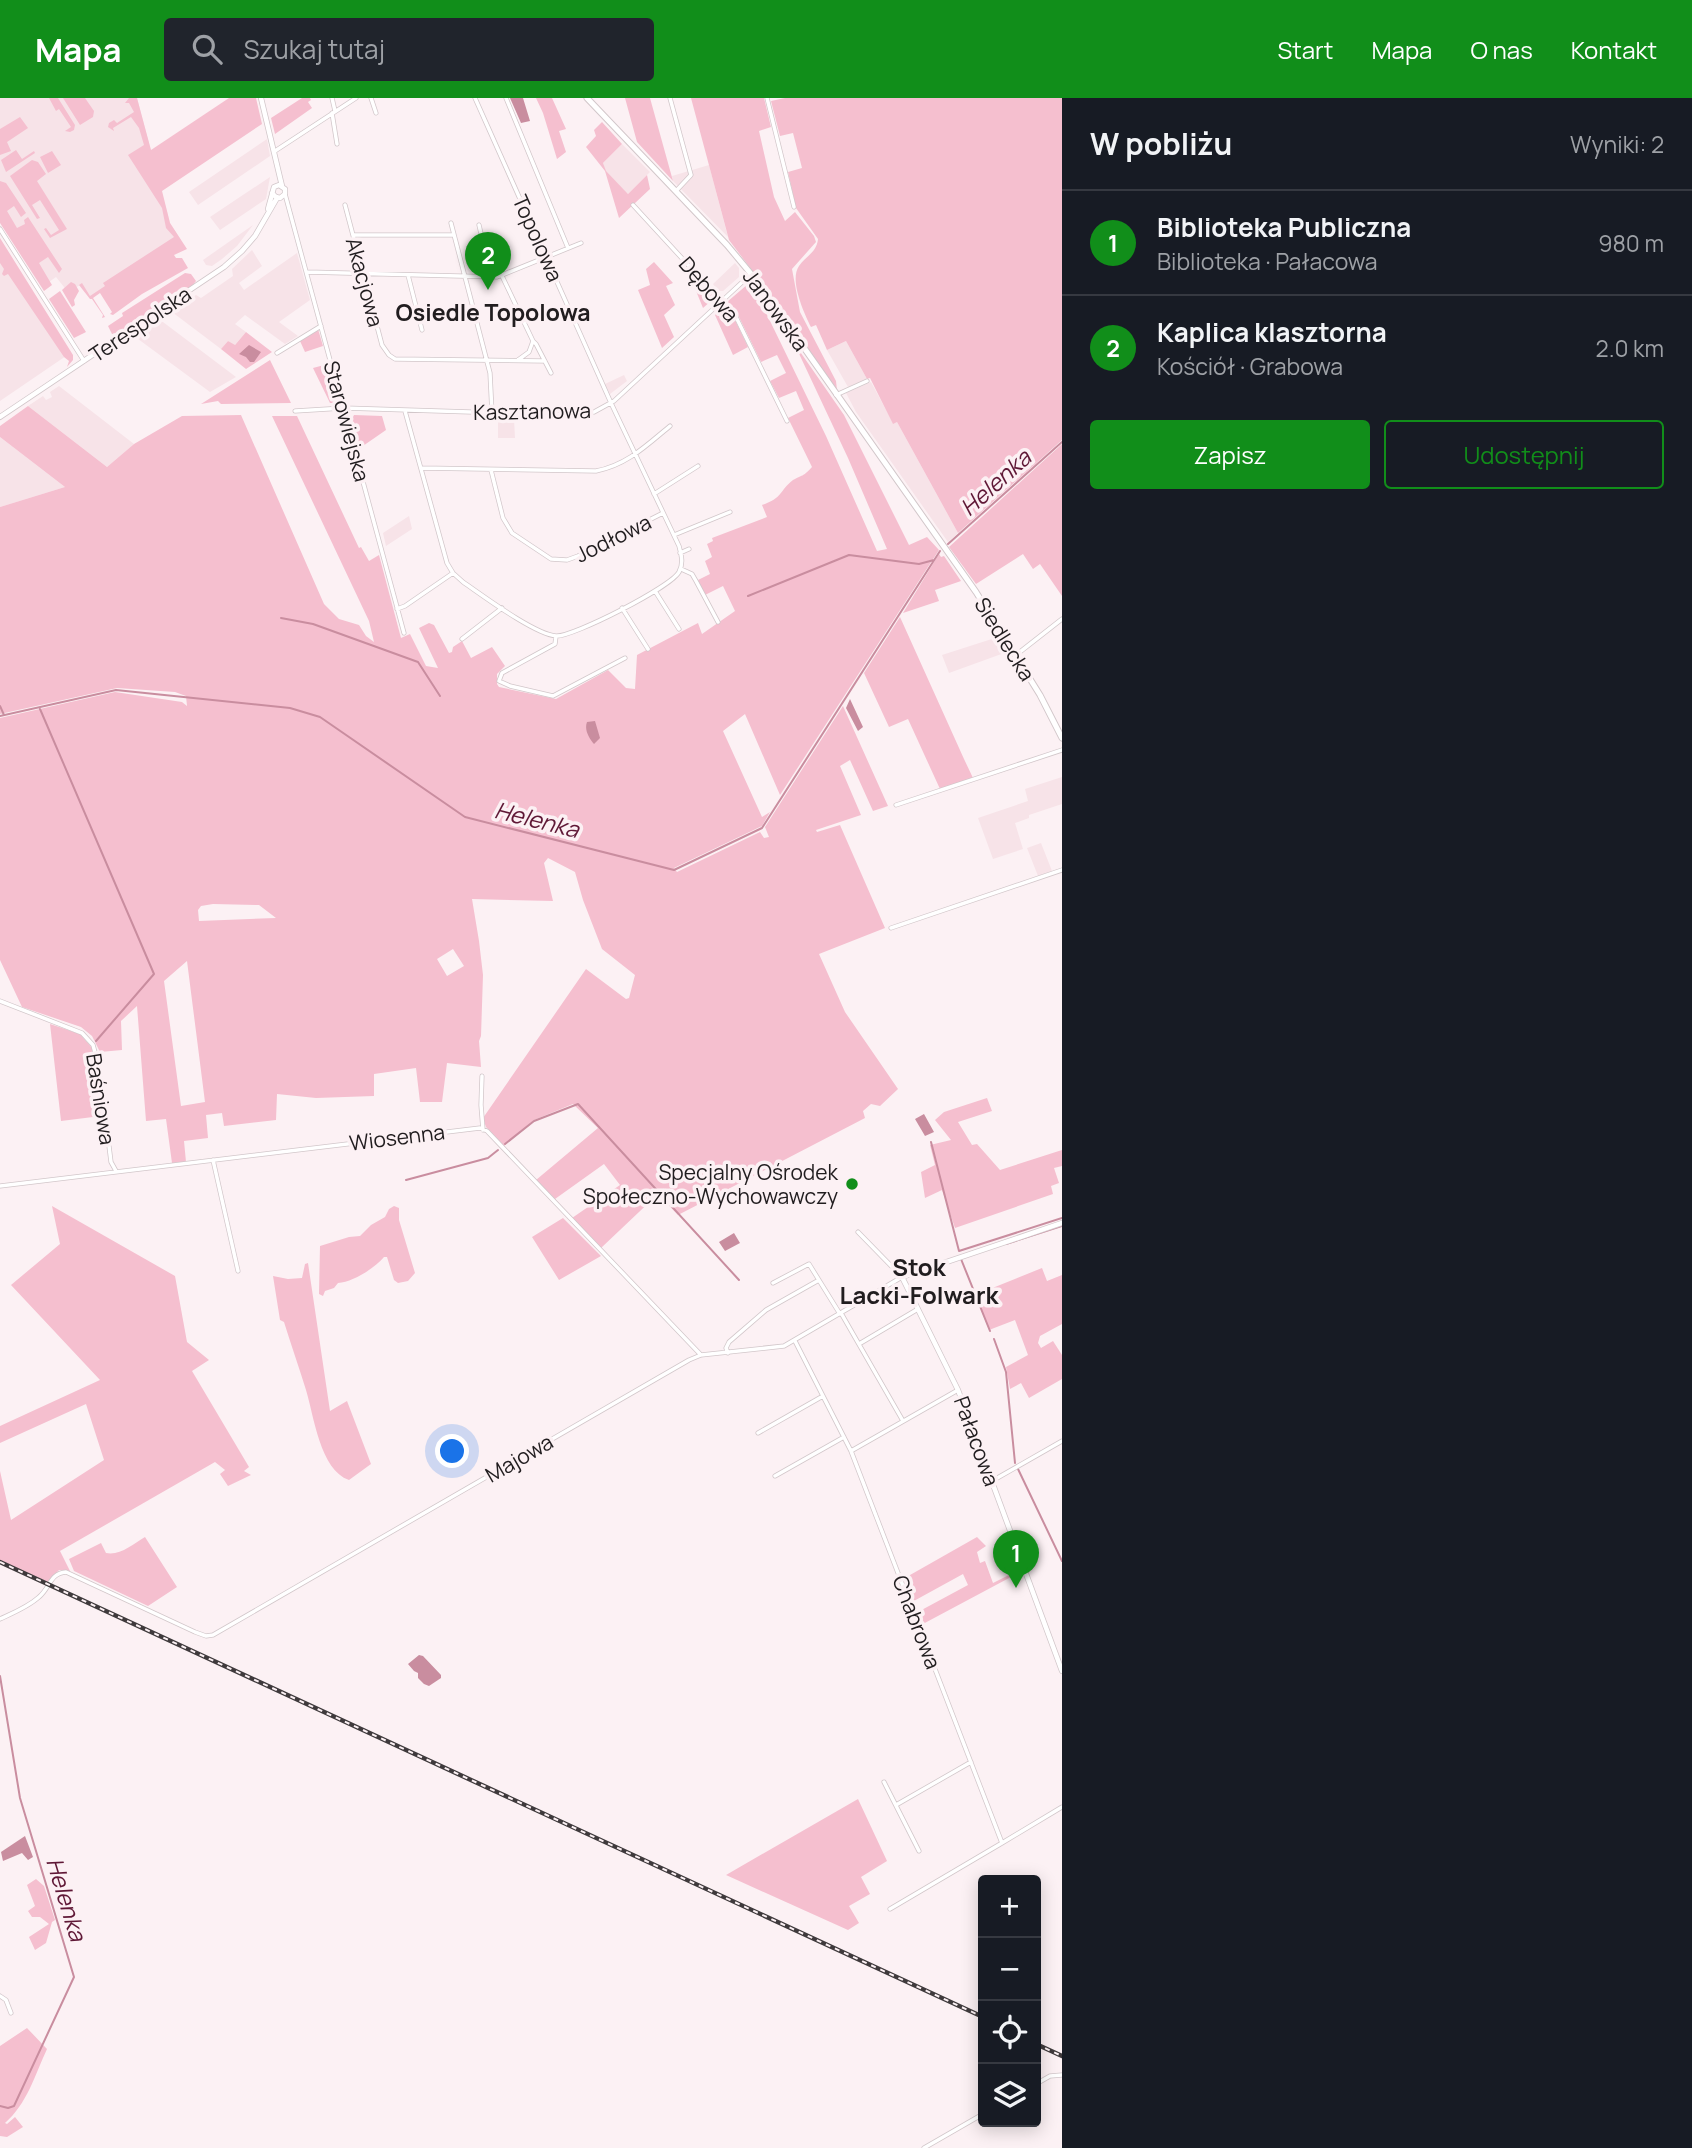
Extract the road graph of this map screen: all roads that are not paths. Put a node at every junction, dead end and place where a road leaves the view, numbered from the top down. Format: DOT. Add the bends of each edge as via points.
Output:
graph roads {
  1 [pos="261,98"];
  2 [pos="332,98"];
  3 [pos="356,98"];
  4 [pos="371,98"];
  5 [pos="475,98"];
  6 [pos="506,98"];
  7 [pos="587,98"];
  8 [pos="670,98"];
  9 [pos="767,98"];
  10 [pos="334,112"];
  11 [pos="376,113"];
  12 [pos="338,144"];
  13 [pos="275,151"];
  14 [pos="277,164"];
  15 [pos="275,186"];
  16 [pos="282,186"];
  17 [pos="676,191"];
  18 [pos="272,193"];
  19 [pos="281,197"];
  20 [pos="345,205"];
  21 [pos="633,205"];
  22 [pos="794,207"];
  23 [pos="265,216"];
  24 [pos="451,223"];
  25 [pos="479,225"];
  26 [pos="0,229"];
  27 [pos="353,235"];
  28 [pos="454,235"];
  29 [pos="581,243"];
  30 [pos="568,248"];
  31 [pos="546,258"];
  32 [pos="307,272"];
  33 [pos="751,274"];
  34 [pos="363,275"];
  35 [pos="408,275"];
  36 [pos="502,276"];
  37 [pos="465,277"];
  38 [pos="491,277"];
  39 [pos="722,301"];
  40 [pos="321,326"];
  41 [pos="422,330"];
  42 [pos="533,341"];
  43 [pos="277,353"];
  44 [pos="487,360"];
  45 [pos="84,361"];
  46 [pos="516,361"];
  47 [pos="545,362"];
  48 [pos="551,373"];
  49 [pos="867,381"];
  50 [pos="836,394"];
  51 [pos="611,403"];
  52 [pos="344,408"];
  53 [pos="295,411"];
  54 [pos="405,411"];
  55 [pos="492,412"];
  56 [pos="0,417"];
  57 [pos="787,421"];
  58 [pos="670,426"];
  59 [pos="636,454"];
  60 [pos="698,466"];
  61 [pos="420,468"];
  62 [pos="491,470"];
  63 [pos="654,494"];
  64 [pos="730,512"];
  65 [pos="663,513"];
  66 [pos="674,536"];
  67 [pos="942,543"];
  68 [pos="689,549"];
  69 [pos="680,553"];
  70 [pos="681,569"];
  71 [pos="453,573"];
  72 [pos="655,591"];
  73 [pos="502,608"];
  74 [pos="622,608"];
  75 [pos="397,609"];
  76 [pos="1062,619"];
  77 [pos="718,622"];
  78 [pos="679,629"];
  79 [pos="404,633"];
  80 [pos="556,636"];
  81 [pos="462,639"];
  82 [pos="648,649"];
  83 [pos="1016,655"];
  84 [pos="625,658"];
  85 [pos="1062,738"];
  86 [pos="1062,750"];
  87 [pos="896,805"];
  88 [pos="1062,870"];
  89 [pos="891,928"];
  90 [pos="0,1001"];
  91 [pos="482,1076"];
  92 [pos="483,1130"];
  93 [pos="213,1160"];
  94 [pos="116,1171"];
  95 [pos="0,1186"];
  96 [pos="1062,1223"];
  97 [pos="858,1232"];
  98 [pos="238,1271"];
  99 [pos="902,1277"];
  100 [pos="819,1280"];
  101 [pos="773,1283"];
  102 [pos="919,1309"];
  103 [pos="840,1313"];
  104 [pos="795,1341"];
  105 [pos="859,1344"];
  106 [pos="728,1353"];
  107 [pos="701,1355"];
  108 [pos="958,1390"];
  109 [pos="823,1396"];
  110 [pos="903,1421"];
  111 [pos="758,1433"];
  112 [pos="844,1437"];
  113 [pos="1062,1441"];
  114 [pos="851,1451"];
  115 [pos="775,1476"];
  116 [pos="992,1481"];
  117 [pos="0,1619"];
  118 [pos="1062,1671"];
  119 [pos="971,1762"];
  120 [pos="884,1782"];
  121 [pos="896,1805"];
  122 [pos="1062,1807"];
  123 [pos="1002,1843"];
  124 [pos="919,1852"];
  125 [pos="890,1909"];
  126 [pos="0,1996"];
  127 [pos="11,2012"];
  128 [pos="1062,2075"];
  129 [pos="1041,2082"];
  130 [pos="978,2117"];
  131 [pos="925,2148"];
  1 -- 13 [label="street"];
  2 -- 10 [label="street"];
  3 -- 10 [label="street"];
  4 -- 11 [label="street"];
  5 -- 31 [label="street, Topolowa"];
  6 -- 30 [label="street"];
  7 -- 17 [label="main road, Janowska"];
  8 -- 17 [label="street" via="691,174"];
  9 -- 22 [label="street"];
  10 -- 12 [label="street"];
  10 -- 13 [label="street"];
  13 -- 14 [label="street"];
  14 -- 15 [label="street"];
  14 -- 16 [label="street"];
  15 -- 16 [label="street"];
  15 -- 18 [label="street, Terespolska"];
  16 -- 19 [label="street"];
  17 -- 33 [label="main road, Janowska"];
  18 -- 19 [label="street"];
  18 -- 23 [label="street, Terespolska"];
  19 -- 23 [label="street, Terespolska"];
  19 -- 32 [label="street, Starowiejska" via="290,209"];
  20 -- 27 [label="street, Akacjowa"];
  21 -- 39 [label="street, Dębowa"];
  23 -- 45 [label="street, Terespolska" via="247,246 224,267"];
  24 -- 28 [label="street"];
  25 -- 38 [label="street"];
  26 -- 45 [label="street"];
  27 -- 28 [label="street"];
  27 -- 34 [label="street, Akacjowa"];
  28 -- 37 [label="street"];
  29 -- 30 [label="street"];
  30 -- 31 [label="street"];
  31 -- 36 [label="street"];
  31 -- 51 [label="street, Topolowa"];
  32 -- 34 [label="street"];
  32 -- 40 [label="street, Starowiejska"];
  33 -- 39 [label="street, Kasztanowa"];
  33 -- 50 [label="main road, Janowska"];
  34 -- 35 [label="street"];
  34 -- 44 [label="street, Akacjowa" via="382,345 389,355 395,359"];
  35 -- 37 [label="street"];
  35 -- 41 [label="street"];
  36 -- 38 [label="street"];
  36 -- 42 [label="street"];
  37 -- 38 [label="street"];
  37 -- 44 [label="street"];
  39 -- 51 [label="street, Kasztanowa"];
  39 -- 57 [label="street, Dębowa" via="736,317"];
  40 -- 43 [label="street"];
  40 -- 52 [label="street, Starowiejska"];
  42 -- 46 [label="street" via="529,352"];
  42 -- 47 [label="street"];
  44 -- 46 [label="street, Akacjowa"];
  44 -- 55 [label="street"];
  45 -- 56 [label="street, Terespolska"];
  46 -- 47 [label="street, Akacjowa"];
  47 -- 48 [label="street"];
  49 -- 50 [label="street"];
  50 -- 67 [label="main road, Janowska"];
  51 -- 55 [label="street, Kasztanowa" via="583,414"];
  51 -- 59 [label="street, Topolowa"];
  52 -- 53 [label="street, Kasztanowa"];
  52 -- 54 [label="street, Kasztanowa"];
  52 -- 75 [label="street, Starowiejska"];
  54 -- 55 [label="street, Kasztanowa"];
  54 -- 61 [label="street"];
  58 -- 59 [label="street"];
  59 -- 62 [label="street" via="596,471"];
  59 -- 63 [label="street, Topolowa"];
  60 -- 63 [label="street"];
  61 -- 62 [label="street"];
  61 -- 71 [label="street"];
  62 -- 65 [label="street, Jodłowa" via="506,526 551,559 567,561"];
  63 -- 65 [label="street, Topolowa"];
  64 -- 66 [label="street"];
  65 -- 66 [label="street, Topolowa"];
  66 -- 69 [label="street, Topolowa"];
  67 -- 83 [label="main road, Siedlecka"];
  68 -- 69 [label="street"];
  69 -- 70 [label="street, Topolowa"];
  70 -- 72 [label="street"];
  70 -- 77 [label="street" via="692,575"];
  71 -- 73 [label="street"];
  71 -- 75 [label="street"];
  72 -- 74 [label="street"];
  72 -- 78 [label="street"];
  73 -- 80 [label="street"];
  73 -- 81 [label="street"];
  74 -- 80 [label="street" via="577,631"];
  74 -- 82 [label="street"];
  75 -- 79 [label="street, Starowiejska"];
  76 -- 83 [label="street"];
  80 -- 84 [label="street" via="555,644 502,673 499,681 554,696"];
  83 -- 85 [label="main road, Siedlecka"];
  86 -- 87 [label="street"];
  88 -- 89 [label="street"];
  90 -- 94 [label="street, Baśniowa" via="82,1033 93,1045"];
  91 -- 92 [label="street"];
  92 -- 93 [label="street, Wiosenna"];
  92 -- 107 [label="street"];
  93 -- 94 [label="street, Wiosenna"];
  93 -- 98 [label="street"];
  94 -- 95 [label="street, Wiosenna"];
  96 -- 99 [label="street, Majowa"];
  97 -- 99 [label="street, Pałacowa"];
  99 -- 102 [label="street, Pałacowa"];
  99 -- 103 [label="street, Majowa"];
  100 -- 101 [label="street" via="809,1264"];
  100 -- 103 [label="street"];
  100 -- 106 [label="street" via="766,1310 729,1342"];
  102 -- 105 [label="street"];
  102 -- 108 [label="street, Pałacowa"];
  103 -- 104 [label="street, Majowa"];
  103 -- 105 [label="street"];
  104 -- 106 [label="street, Majowa"];
  104 -- 109 [label="street, Chabrowa"];
  105 -- 110 [label="street"];
  106 -- 107 [label="street, Majowa"];
  107 -- 117 [label="street, Majowa" via="213,1634 195,1632 66,1572 55,1576 39,1598"];
  108 -- 110 [label="street"];
  108 -- 116 [label="street, Pałacowa"];
  109 -- 111 [label="street"];
  109 -- 112 [label="street, Chabrowa"];
  110 -- 114 [label="street"];
  112 -- 114 [label="street, Chabrowa"];
  112 -- 115 [label="street"];
  113 -- 116 [label="street"];
  114 -- 119 [label="street, Chabrowa"];
  116 -- 118 [label="street, Pałacowa"];
  119 -- 121 [label="street"];
  119 -- 123 [label="street, Chabrowa"];
  120 -- 121 [label="street"];
  121 -- 124 [label="street"];
  122 -- 123 [label="street"];
  123 -- 125 [label="street"];
  126 -- 127 [label="street"];
  128 -- 129 [label="street"];
  130 -- 131 [label="street"];
}
